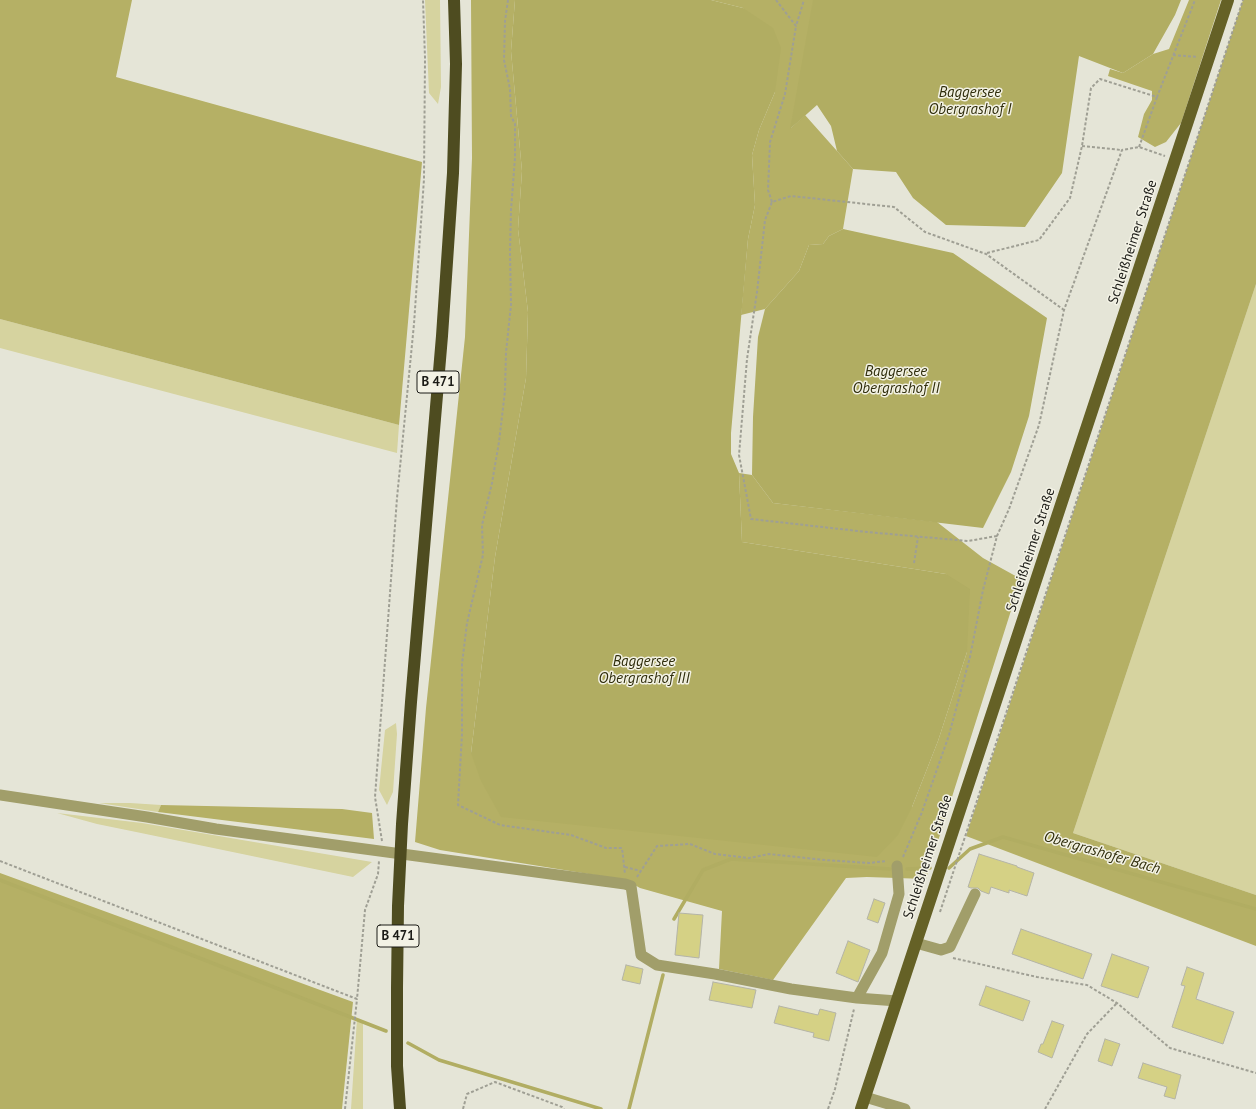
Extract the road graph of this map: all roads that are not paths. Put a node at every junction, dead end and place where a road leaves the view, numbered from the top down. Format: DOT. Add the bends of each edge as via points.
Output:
graph roads {
  1 [pos="454,0"];
  2 [pos="1228,0"];
  3 [pos="0,795"];
  4 [pos="896,861"];
  5 [pos="975,894"];
  6 [pos="916,943"];
  7 [pos="856,998"];
  8 [pos="897,1001"];
  9 [pos="865,1097"];
  10 [pos="400,1109"];
  11 [pos="861,1109"];
  12 [pos="903,1109"];
  1 -- 10 [label="highway, B 471" via="456,64 448,254 402,824 397,1004"];
  2 -- 6 [label="main road, Schleißheimer Straße"];
  3 -- 7 [label="street" via="216,829 628,885 641,955 656,965"];
  4 -- 7 [label="street" via="899,894 882,953"];
  5 -- 6 [label="street" via="950,947 940,950"];
  6 -- 8 [label="main road, Schleißheimer Straße"];
  7 -- 8 [label="street"];
  8 -- 9 [label="main road, Schleißheimer Straße"];
  9 -- 11 [label="main road, Schleißheimer Straße"];
  9 -- 12 [label="street"];
}
